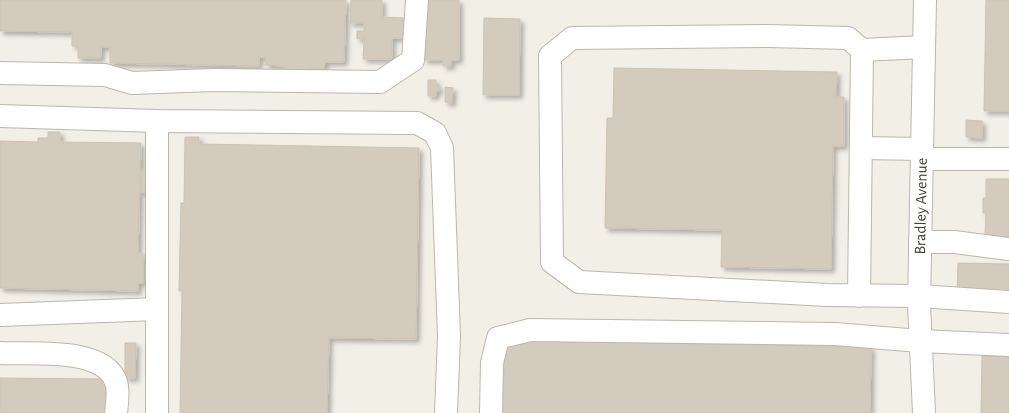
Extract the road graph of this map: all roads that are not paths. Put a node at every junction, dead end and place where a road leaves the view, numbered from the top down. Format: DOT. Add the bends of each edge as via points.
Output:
graph roads {
  1 [pos="417,0"];
  2 [pos="925,0"];
  3 [pos="924,47"];
  4 [pos="862,50"];
  5 [pos="0,73"];
  6 [pos="0,116"];
  7 [pos="157,121"];
  8 [pos="862,148"];
  9 [pos="922,154"];
  10 [pos="1009,159"];
  11 [pos="920,242"];
  12 [pos="1009,249"];
  13 [pos="859,296"];
  14 [pos="919,296"];
  15 [pos="1009,302"];
  16 [pos="157,309"];
  17 [pos="0,315"];
  18 [pos="920,341"];
  19 [pos="1009,345"];
  20 [pos="0,353"];
  21 [pos="116,413"];
  22 [pos="157,413"];
  23 [pos="446,413"];
  24 [pos="491,413"];
  25 [pos="924,413"];
  1 -- 5 [label="street" via="413,60 380,82 214,80 132,83 105,76"];
  2 -- 3 [label="street, Bradley Avenue"];
  3 -- 4 [label="street"];
  3 -- 9 [label="street, Bradley Avenue"];
  4 -- 8 [label="street"];
  4 -- 13 [label="street" via="848,38 572,38 550,56 552,262 579,282"];
  6 -- 7 [label="street"];
  7 -- 16 [label="street"];
  7 -- 23 [label="street" via="417,123 435,133 442,148 449,336"];
  8 -- 9 [label="street"];
  8 -- 13 [label="street"];
  9 -- 10 [label="street"];
  9 -- 11 [label="street, Bradley Avenue"];
  11 -- 12 [label="street" via="954,242"];
  11 -- 14 [label="street, Bradley Avenue"];
  13 -- 14 [label="street"];
  14 -- 15 [label="street"];
  14 -- 18 [label="street, Bradley Avenue"];
  16 -- 17 [label="street"];
  16 -- 22 [label="street"];
  18 -- 19 [label="street"];
  18 -- 24 [label="street" via="835,334 530,330 498,338 492,363"];
  18 -- 25 [label="street, Bradley Avenue"];
  20 -- 21 [label="street" via="54,353 83,358 103,365 111,372 117,383"];
}
